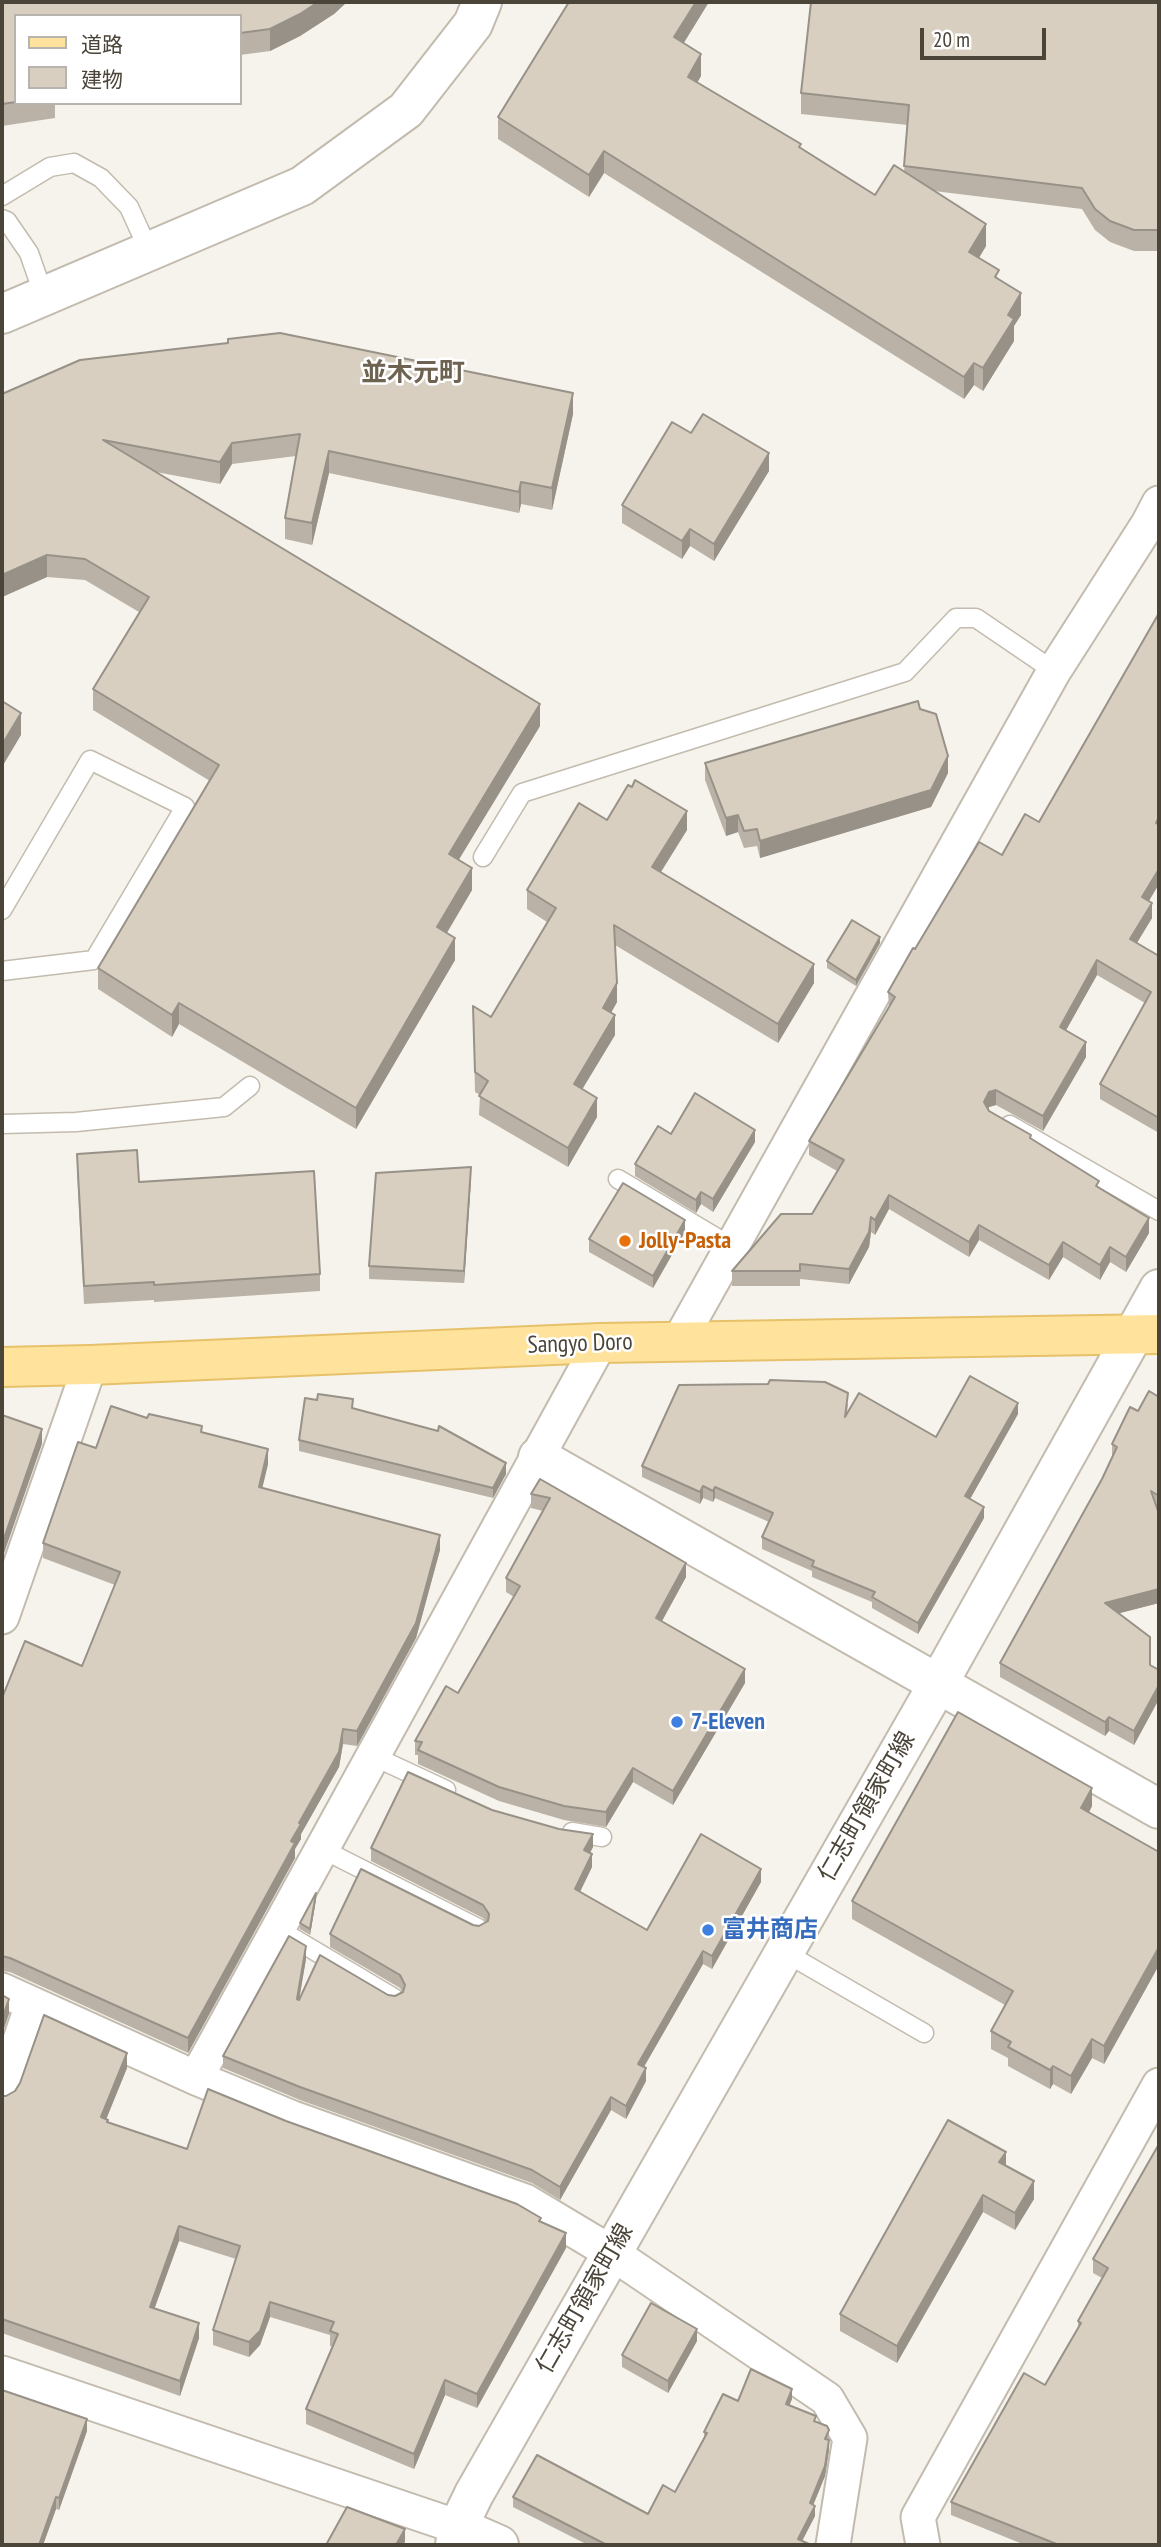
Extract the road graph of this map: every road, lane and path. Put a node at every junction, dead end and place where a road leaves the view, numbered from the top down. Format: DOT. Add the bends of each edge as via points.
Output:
graph roads {
  1 [pos="482,2"];
  2 [pos="2,196"];
  3 [pos="2,219"];
  4 [pos="149,251"];
  5 [pos="44,296"];
  6 [pos="2,314"];
  7 [pos="1159,503"];
  8 [pos="1054,671"];
  9 [pos="483,857"];
  10 [pos="2,909"];
  11 [pos="2,971"];
  12 [pos="250,1086"];
  13 [pos="995,1116"];
  14 [pos="2,1124"];
  15 [pos="618,1179"];
  16 [pos="1159,1211"];
  17 [pos="732,1247"];
  18 [pos="1159,1289"];
  19 [pos="1147,1334"];
  20 [pos="678,1341"];
  21 [pos="600,1343"];
  22 [pos="90,1365"];
  23 [pos="2,1367"];
  24 [pos="538,1457"];
  25 [pos="2,1617"];
  26 [pos="937,1684"];
  27 [pos="373,1756"];
  28 [pos="459,1795"];
  29 [pos="1159,1809"];
  30 [pos="549,1827"];
  31 [pos="602,1837"];
  32 [pos="322,1849"];
  33 [pos="478,1928"];
  34 [pos="278,1929"];
  35 [pos="785,1952"];
  36 [pos="2,1990"];
  37 [pos="394,1998"];
  38 [pos="32,2005"];
  39 [pos="924,2033"];
  40 [pos="196,2078"];
  41 [pos="1159,2085"];
  42 [pos="2,2092"];
  43 [pos="612,2253"];
  44 [pos="2,2373"];
  45 [pos="457,2536"];
  46 [pos="499,2545"];
  47 [pos="833,2545"];
  48 [pos="923,2545"];
  1 -- 4 [label="street" via="473,24 406,110 302,186"];
  2 -- 4 [label="lane" via="50,167 74,163 101,178 129,206"];
  3 -- 5 [label="lane" via="29,253"];
  4 -- 5 [label="street"];
  5 -- 6 [label="street"];
  7 -- 8 [label="street"];
  8 -- 9 [label="lane" via="976,618 956,618 905,672 522,793"];
  8 -- 17 [label="street"];
  10 -- 11 [label="lane" via="90,760 185,807 94,960"];
  12 -- 14 [label="lane" via="224,1107 76,1122"];
  13 -- 16 [label="lane"];
  15 -- 17 [label="lane"];
  17 -- 20 [label="street"];
  18 -- 19 [label="street, 仁志町領家町線"];
  19 -- 20 [label="main road, Sangyo Doro"];
  19 -- 26 [label="street, 仁志町領家町線"];
  20 -- 21 [label="main road, Sangyo Doro"];
  21 -- 22 [label="main road, Sangyo Doro"];
  21 -- 24 [label="street"];
  22 -- 23 [label="main road, Sangyo Doro"];
  22 -- 25 [label="street"];
  24 -- 26 [label="street"];
  24 -- 27 [label="street"];
  26 -- 29 [label="street"];
  26 -- 35 [label="street, 仁志町領家町線"];
  27 -- 28 [label="lane"];
  27 -- 32 [label="street"];
  30 -- 31 [label="lane"];
  32 -- 33 [label="lane"];
  32 -- 34 [label="street"];
  34 -- 37 [label="lane"];
  34 -- 40 [label="street"];
  35 -- 39 [label="lane"];
  35 -- 43 [label="street, 仁志町領家町線"];
  36 -- 38 [label="street"];
  38 -- 40 [label="street"];
  38 -- 42 [label="street"];
  40 -- 43 [label="street" via="525,2201"];
  41 -- 48 [label="street" via="918,2517"];
  43 -- 45 [label="street, 仁志町領家町線" via="474,2494"];
  43 -- 47 [label="street" via="827,2399 850,2438"];
  44 -- 45 [label="street"];
  45 -- 46 [label="street"];
}
